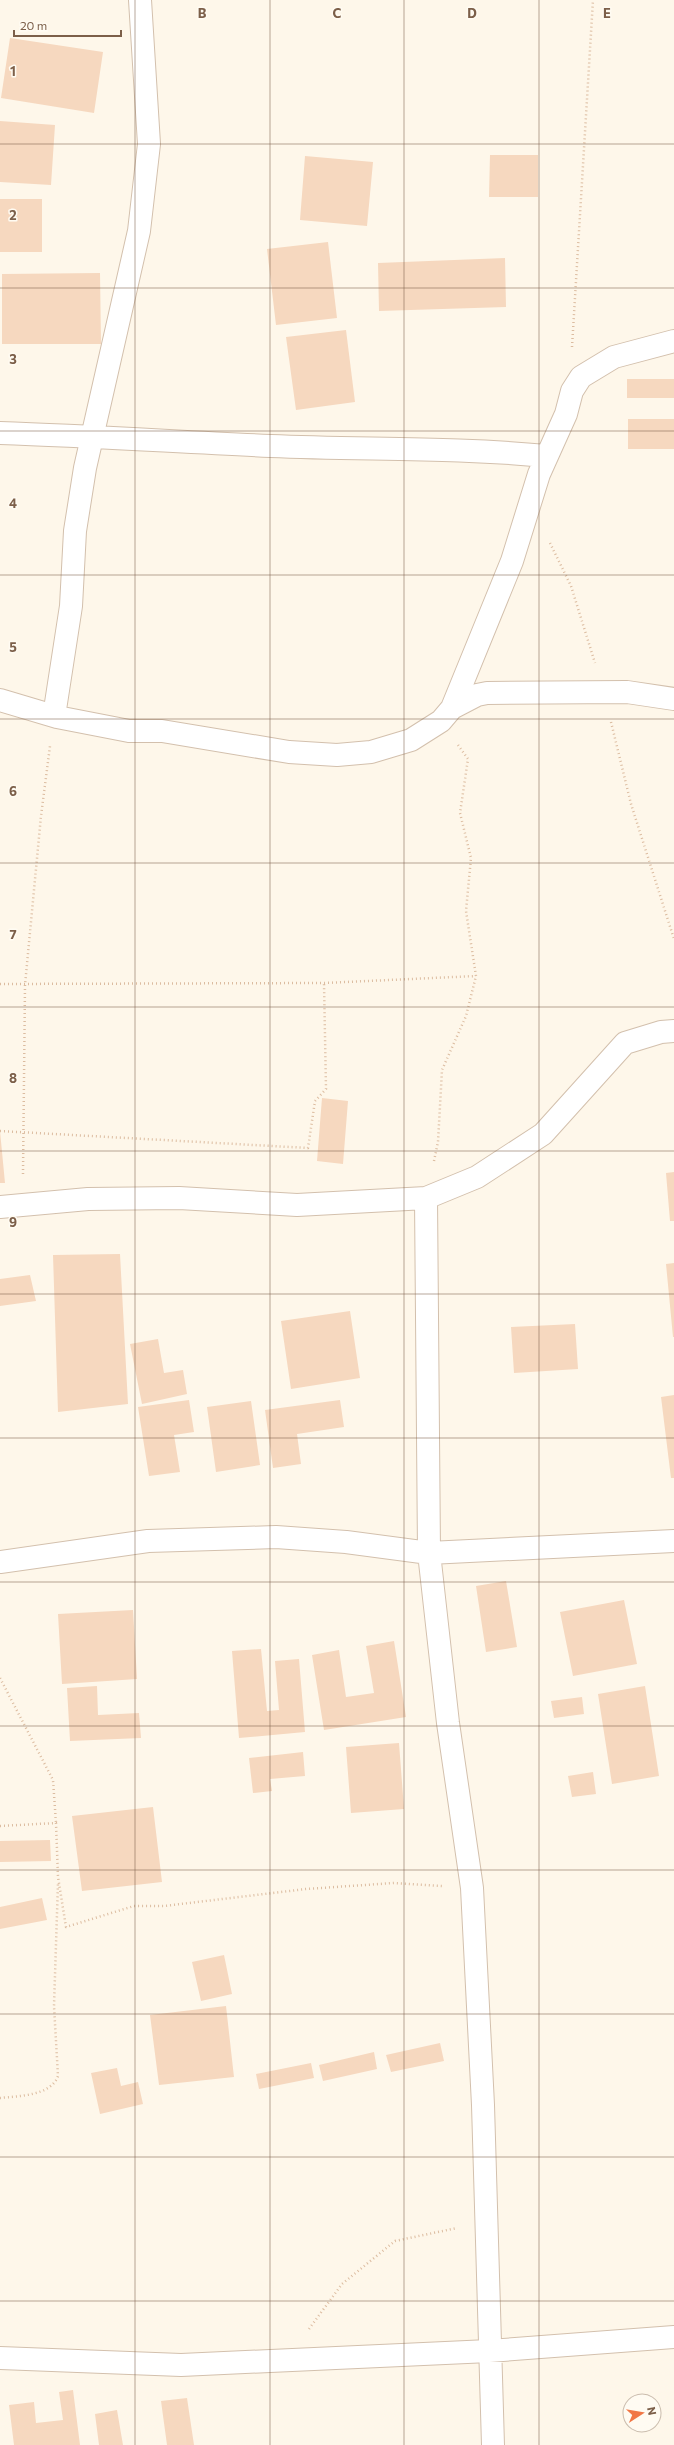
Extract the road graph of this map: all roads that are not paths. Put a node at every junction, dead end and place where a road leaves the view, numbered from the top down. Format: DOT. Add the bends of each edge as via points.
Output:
graph roads {
  1 [pos="140,0"];
  2 [pos="674,340"];
  3 [pos="0,433"];
  4 [pos="92,436"];
  5 [pos="546,456"];
  6 [pos="674,699"];
  7 [pos="0,700"];
  8 [pos="446,714"];
  9 [pos="54,716"];
  10 [pos="674,1030"];
  11 [pos="426,1198"];
  12 [pos="0,1207"];
  13 [pos="674,1541"];
  14 [pos="429,1553"];
  15 [pos="0,1562"];
  16 [pos="674,2337"];
  17 [pos="489,2352"];
  18 [pos="0,2358"];
  19 [pos="493,2445"];
  1 -- 4 [label="street" via="149,144 139,231"];
  2 -- 5 [label="street" via="614,357 581,378 572,391 566,414"];
  3 -- 4 [label="street"];
  4 -- 5 [label="street" via="272,446 503,452"];
  4 -- 9 [label="street" via="75,531 71,606"];
  5 -- 8 [label="street" via="512,561"];
  6 -- 8 [label="street" via="626,692 501,693 477,695"];
  7 -- 9 [label="street"];
  8 -- 9 [label="street" via="411,740 371,752 336,756 289,752 162,731 129,731"];
  10 -- 11 [label="street" via="625,1043 543,1134 477,1177"];
  11 -- 12 [label="street" via="297,1205 179,1198 88,1199"];
  11 -- 14 [label="street"];
  13 -- 14 [label="street"];
  14 -- 15 [label="street" via="346,1542 276,1537 148,1541"];
  14 -- 17 [label="street" via="448,1723 472,1888 482,2082"];
  16 -- 17 [label="street"];
  17 -- 18 [label="street" via="181,2365"];
  17 -- 19 [label="street"];
}
